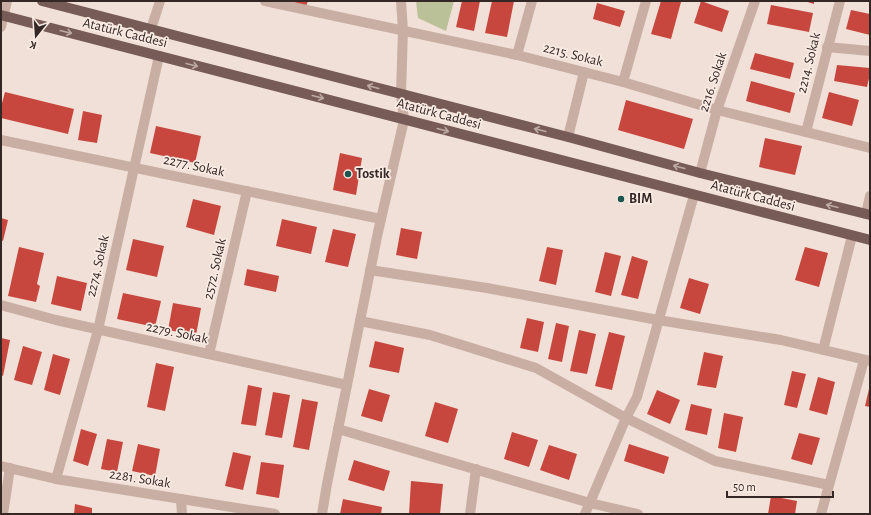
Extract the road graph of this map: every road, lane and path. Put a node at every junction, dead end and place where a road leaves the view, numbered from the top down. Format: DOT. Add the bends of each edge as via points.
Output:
graph roads {
  1 [pos="7,1"];
  2 [pos="42,1"];
  3 [pos="160,1"];
  4 [pos="265,1"];
  5 [pos="401,1"];
  6 [pos="532,1"];
  7 [pos="646,1"];
  8 [pos="755,1"];
  9 [pos="840,1"];
  10 [pos="2,16"];
  11 [pos="1,27"];
  12 [pos="151,29"];
  13 [pos="403,30"];
  14 [pos="827,47"];
  15 [pos="870,51"];
  16 [pos="517,55"];
  17 [pos="159,56"];
  18 [pos="584,72"];
  19 [pos="623,82"];
  20 [pos="401,94"];
  21 [pos="717,110"];
  22 [pos="404,120"];
  23 [pos="806,132"];
  24 [pos="568,137"];
  25 [pos="1,140"];
  26 [pos="870,148"];
  27 [pos="135,168"];
  28 [pos="700,173"];
  29 [pos="247,191"];
  30 [pos="694,195"];
  31 [pos="870,196"];
  32 [pos="868,215"];
  33 [pos="381,219"];
  34 [pos="852,236"];
  35 [pos="870,240"];
  36 [pos="370,270"];
  37 [pos="1,305"];
  38 [pos="658,320"];
  39 [pos="360,321"];
  40 [pos="98,330"];
  41 [pos="823,350"];
  42 [pos="209,354"];
  43 [pos="867,360"];
  44 [pos="347,384"];
  45 [pos="626,418"];
  46 [pos="338,429"];
  47 [pos="5,467"];
  48 [pos="476,470"];
  49 [pos="56,480"];
  50 [pos="829,485"];
  51 [pos="181,499"];
  52 [pos="590,503"];
  53 [pos="3,514"];
  54 [pos="182,514"];
  55 [pos="275,514"];
  56 [pos="322,514"];
  57 [pos="470,514"];
  58 [pos="585,514"];
  59 [pos="638,514"];
  60 [pos="821,514"];
  1 -- 10 [label="street"];
  2 -- 12 [label="main road, Atatürk Caddesi"];
  3 -- 12 [label="street"];
  4 -- 13 [label="street, 2215. Sokak"];
  5 -- 13 [label="street"];
  6 -- 16 [label="street"];
  7 -- 19 [label="street"];
  8 -- 21 [label="street, 2216. Sokak"];
  9 -- 14 [label="street, 2214. Sokak"];
  10 -- 11 [label="street"];
  10 -- 17 [label="main road, Atatürk Caddesi, one-way"];
  20 -- 12 [label="main road, Atatürk Caddesi, one-way"];
  13 -- 16 [label="street, 2215. Sokak"];
  13 -- 20 [label="street"];
  14 -- 15 [label="street"];
  14 -- 23 [label="street, 2214. Sokak"];
  16 -- 18 [label="street, 2215. Sokak"];
  17 -- 22 [label="main road, Atatürk Caddesi, one-way"];
  17 -- 27 [label="street, 2274. Sokak"];
  18 -- 19 [label="street, 2215. Sokak"];
  18 -- 24 [label="street"];
  19 -- 21 [label="street, 2215. Sokak"];
  20 -- 22 [label="street"];
  24 -- 20 [label="main road, Atatürk Caddesi, one-way"];
  21 -- 23 [label="street, 2215. Sokak"];
  21 -- 28 [label="street, 2216. Sokak"];
  22 -- 30 [label="main road, Atatürk Caddesi, one-way"];
  22 -- 33 [label="street"];
  23 -- 26 [label="street, 2215. Sokak"];
  28 -- 24 [label="main road, Atatürk Caddesi, one-way"];
  25 -- 27 [label="street, 2277. Sokak"];
  27 -- 29 [label="street, 2277. Sokak"];
  27 -- 40 [label="street, 2274. Sokak"];
  32 -- 28 [label="main road, Atatürk Caddesi, one-way"];
  29 -- 33 [label="street, 2277. Sokak"];
  29 -- 42 [label="street, 2572. Sokak"];
  30 -- 34 [label="main road, Atatürk Caddesi"];
  30 -- 38 [label="street"];
  31 -- 32 [label="street"];
  33 -- 36 [label="street"];
  34 -- 35 [label="main road, Atatürk Caddesi"];
  34 -- 41 [label="street"];
  36 -- 38 [label="street" via="487,288"];
  36 -- 39 [label="street"];
  37 -- 40 [label="street, 2279. Sokak"];
  38 -- 41 [label="street" via="781,340"];
  38 -- 45 [label="street" via="637,397"];
  39 -- 44 [label="street"];
  39 -- 45 [label="street" via="430,336 536,368"];
  40 -- 42 [label="street, 2279. Sokak"];
  40 -- 49 [label="street, 2274. Sokak"];
  41 -- 43 [label="street"];
  42 -- 44 [label="street, 2279. Sokak"];
  43 -- 50 [label="street"];
  44 -- 46 [label="street"];
  45 -- 50 [label="street" via="715,460"];
  45 -- 52 [label="street"];
  46 -- 48 [label="street"];
  46 -- 56 [label="street"];
  47 -- 49 [label="street, 2281. Sokak"];
  47 -- 53 [label="street"];
  48 -- 52 [label="street"];
  48 -- 57 [label="street"];
  49 -- 51 [label="street, 2281. Sokak"];
  50 -- 60 [label="street"];
  51 -- 54 [label="street"];
  51 -- 55 [label="street, 2281. Sokak"];
  52 -- 58 [label="street"];
  52 -- 59 [label="street"];
}
